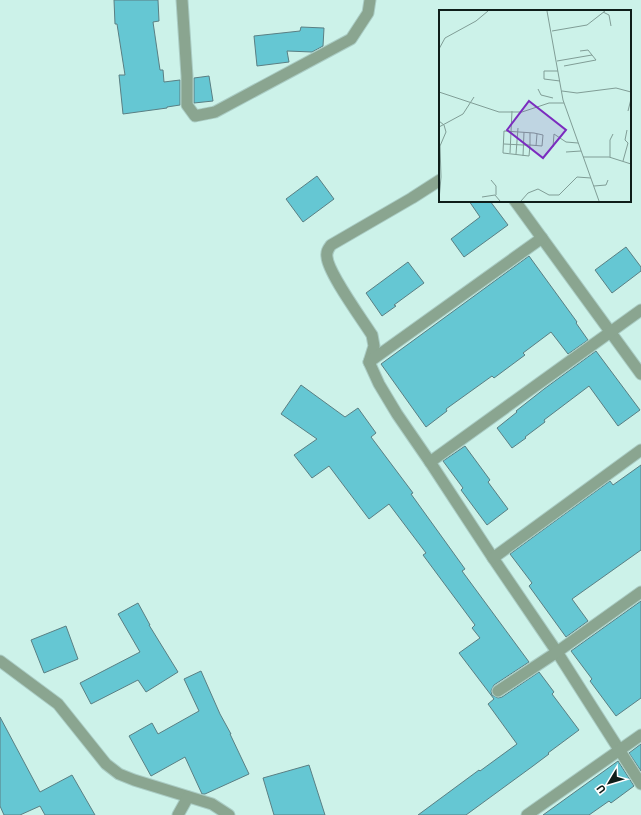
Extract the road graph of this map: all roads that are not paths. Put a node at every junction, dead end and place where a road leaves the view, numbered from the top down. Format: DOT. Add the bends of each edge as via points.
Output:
graph roads {
  1 [pos="182,0"];
  2 [pos="370,0"];
  3 [pos="439,181"];
  4 [pos="516,202"];
  5 [pos="542,238"];
  6 [pos="641,310"];
  7 [pos="610,332"];
  8 [pos="369,362"];
  9 [pos="641,374"];
  10 [pos="641,450"];
  11 [pos="430,462"];
  12 [pos="493,558"];
  13 [pos="641,592"];
  14 [pos="557,652"];
  15 [pos="0,662"];
  16 [pos="498,691"];
  17 [pos="641,736"];
  18 [pos="620,750"];
  19 [pos="641,784"];
  20 [pos="188,797"];
  21 [pos="178,815"];
  22 [pos="229,815"];
  23 [pos="527,815"];
  1 -- 2 [label="street" via="187,105 195,116 215,112 351,39 368,13"];
  3 -- 8 [label="street" via="328,250 326,256 333,274 372,335 374,346"];
  4 -- 5 [label="street"];
  5 -- 7 [label="street"];
  5 -- 8 [label="street"];
  6 -- 7 [label="street"];
  7 -- 9 [label="street"];
  7 -- 11 [label="street"];
  8 -- 11 [label="street" via="387,397"];
  10 -- 12 [label="street"];
  11 -- 12 [label="street"];
  12 -- 14 [label="street"];
  13 -- 14 [label="street"];
  14 -- 16 [label="street"];
  14 -- 18 [label="street"];
  15 -- 20 [label="street" via="58,704 106,764 119,774"];
  17 -- 18 [label="street"];
  18 -- 19 [label="street"];
  18 -- 23 [label="street"];
  20 -- 21 [label="street"];
  20 -- 22 [label="street" via="212,804"];
}
